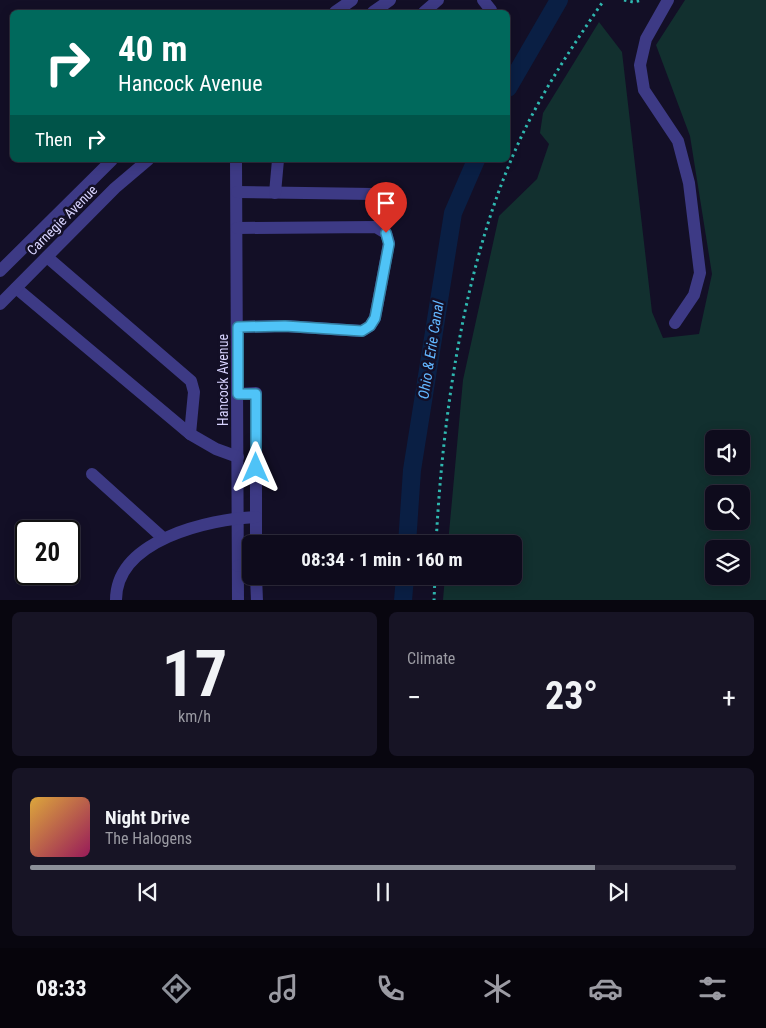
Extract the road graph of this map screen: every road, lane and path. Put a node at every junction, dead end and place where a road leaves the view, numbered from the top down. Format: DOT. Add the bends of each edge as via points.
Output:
graph roads {
  1 [pos="352,0"];
  2 [pos="390,0"];
  3 [pos="438,0"];
  4 [pos="604,0"];
  5 [pos="624,0"];
  6 [pos="642,0"];
  7 [pos="668,0"];
  8 [pos="372,8"];
  9 [pos="338,10"];
  10 [pos="426,10"];
  11 [pos="110,162"];
  12 [pos="236,162"];
  13 [pos="278,162"];
  14 [pos="139,163"];
  15 [pos="92,180"];
  16 [pos="237,192"];
  17 [pos="275,193"];
  18 [pos="374,194"];
  19 [pos="108,195"];
  20 [pos="237,228"];
  21 [pos="47,257"];
  22 [pos="0,271"];
  23 [pos="16,288"];
  24 [pos="2,298"];
  25 [pos="675,323"];
  26 [pos="238,327"];
  27 [pos="238,394"];
  28 [pos="190,434"];
  29 [pos="256,451"];
  30 [pos="238,454"];
  31 [pos="92,474"];
  32 [pos="256,517"];
  33 [pos="238,518"];
  34 [pos="256,535"];
  35 [pos="437,535"];
  36 [pos="163,538"];
  37 [pos="238,566"];
  38 [pos="242,566"];
  39 [pos="256,585"];
  40 [pos="435,585"];
  41 [pos="116,600"];
  42 [pos="238,600"];
  43 [pos="257,600"];
  44 [pos="434,600"];
  1 -- 9 [label="street"];
  2 -- 8 [label="street"];
  3 -- 10 [label="street"];
  4 -- 35 [label="path" via="570,48 526,126 485,235 457,357"];
  5 -- 6 [label="path"];
  7 -- 25 [label="street" via="646,39 640,65 644,90 678,141 689,183 700,273 694,295"];
  11 -- 15 [label="street"];
  12 -- 16 [label="street, Hancock Avenue"];
  13 -- 17 [label="street"];
  14 -- 19 [label="street, Carnegie Avenue"];
  15 -- 19 [label="street"];
  15 -- 22 [label="street"];
  16 -- 17 [label="street"];
  16 -- 20 [label="street, Hancock Avenue"];
  17 -- 18 [label="street"];
  19 -- 21 [label="street, Carnegie Avenue"];
  20 -- 26 [label="street, Hancock Avenue"];
  20 -- 26 [label="street" via="376,227 386,233 389,244 375,318 362,331 285,326"];
  21 -- 23 [label="street, Carnegie Avenue"];
  21 -- 28 [label="street" via="191,381 194,392"];
  23 -- 24 [label="street, Carnegie Avenue"];
  23 -- 28 [label="street"];
  26 -- 27 [label="street, Hancock Avenue"];
  27 -- 29 [label="street" via="256,394"];
  27 -- 30 [label="street, Hancock Avenue"];
  28 -- 30 [label="street" via="216,449"];
  29 -- 30 [label="street"];
  29 -- 32 [label="street"];
  30 -- 33 [label="street, Hancock Avenue"];
  31 -- 36 [label="street"];
  32 -- 33 [label="street"];
  32 -- 34 [label="street"];
  33 -- 36 [label="street"];
  33 -- 37 [label="street, Hancock Avenue"];
  36 -- 41 [label="street" via="126,566"];
  37 -- 38 [label="street"];
  37 -- 42 [label="street, Hancock Avenue"];
  39 -- 43 [label="street"];
  40 -- 44 [label="path"];
}
